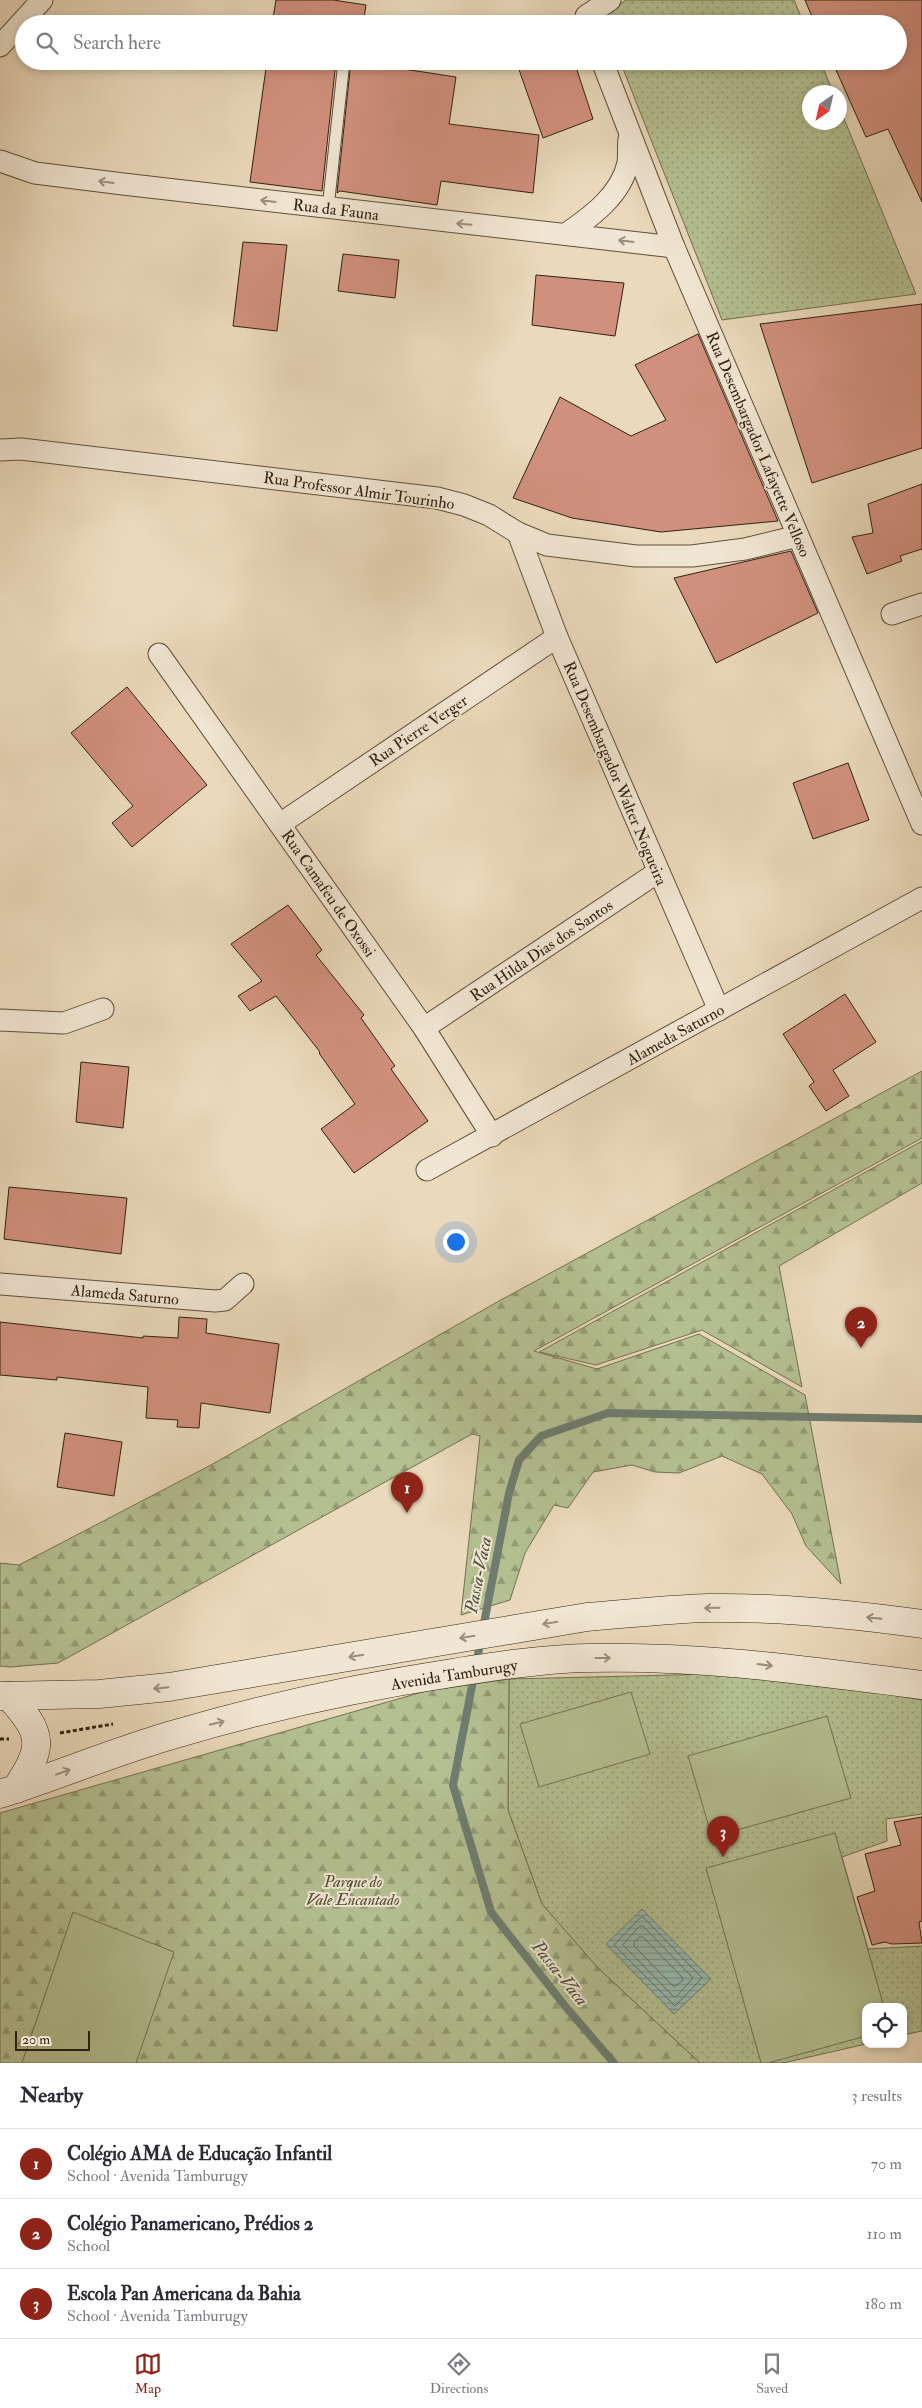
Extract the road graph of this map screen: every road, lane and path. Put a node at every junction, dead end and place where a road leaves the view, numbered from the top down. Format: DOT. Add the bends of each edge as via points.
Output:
graph roads {
  1 [pos="42,0"];
  2 [pos="610,0"];
  3 [pos="585,13"];
  4 [pos="28,15"];
  5 [pos="15,30"];
  6 [pos="0,46"];
  7 [pos="343,70"];
  8 [pos="605,70"];
  9 [pos="629,133"];
  10 [pos="0,160"];
  11 [pos="328,208"];
  12 [pos="566,234"];
  13 [pos="674,247"];
  14 [pos="0,450"];
  15 [pos="518,534"];
  16 [pos="798,536"];
  17 [pos="922,604"];
  18 [pos="892,614"];
  19 [pos="557,637"];
  20 [pos="159,654"];
  21 [pos="280,824"];
  22 [pos="922,824"];
  23 [pos="658,872"];
  24 [pos="922,898"];
  25 [pos="103,1008"];
  26 [pos="719,1010"];
  27 [pos="0,1020"];
  28 [pos="424,1028"];
  29 [pos="492,1136"];
  30 [pos="427,1170"];
  31 [pos="0,1284"];
  32 [pos="244,1284"];
  33 [pos="922,1624"];
  34 [pos="922,1685"];
  35 [pos="5,1696"];
  36 [pos="8,1792"];
  1 -- 4 [label="street"];
  2 -- 3 [label="street"];
  5 -- 6 [label="street"];
  7 -- 11 [label="lane"];
  8 -- 9 [label="street, Rua Desembargador Lafayette Velloso"];
  9 -- 12 [label="street" via="628,162 621,183 590,217"];
  9 -- 13 [label="street, Rua Desembargador Lafayette Velloso"];
  11 -- 10 [label="street, Rua da Fauna, one-way" via="35,173"];
  12 -- 11 [label="street, Rua da Fauna, one-way"];
  13 -- 12 [label="street, Rua da Fauna, one-way"];
  13 -- 16 [label="street, Rua Desembargador Lafayette Velloso"];
  14 -- 15 [label="street, Rua Professor Almir Tourinho" via="21,449 437,498 490,515"];
  15 -- 16 [label="street, Rua Professor Almir Tourinho" via="547,544 636,556 692,556 746,549"];
  15 -- 19 [label="street, Rua Desembargador Walter Nogueira"];
  16 -- 22 [label="street, Rua Desembargador Lafayette Velloso"];
  17 -- 18 [label="street"];
  19 -- 21 [label="street, Rua Pierre Verger"];
  19 -- 23 [label="street, Rua Desembargador Walter Nogueira"];
  20 -- 21 [label="street, Rua Camafeu de Oxossi"];
  21 -- 28 [label="street, Rua Camafeu de Oxossi"];
  23 -- 26 [label="street, Rua Desembargador Walter Nogueira"];
  23 -- 28 [label="street, Rua Hilda Dias dos Santos"];
  24 -- 26 [label="street, Alameda Saturno"];
  25 -- 27 [label="street" via="64,1023"];
  26 -- 29 [label="street, Alameda Saturno"];
  28 -- 29 [label="street, Rua Camafeu de Oxossi"];
  29 -- 30 [label="street, Alameda Saturno"];
  31 -- 32 [label="street, Alameda Saturno" via="215,1301 225,1300"];
  33 -- 35 [label="main road, Avenida Tamburugy, one-way" via="818,1612 708,1608 587,1617 169,1687 99,1694"];
  36 -- 34 [label="main road, Avenida Tamburugy, one-way" via="178,1733 327,1696 520,1663 586,1658 699,1659"];
  35 -- 36 [label="main road" via="30,1721 38,1737 29,1769"];
}
